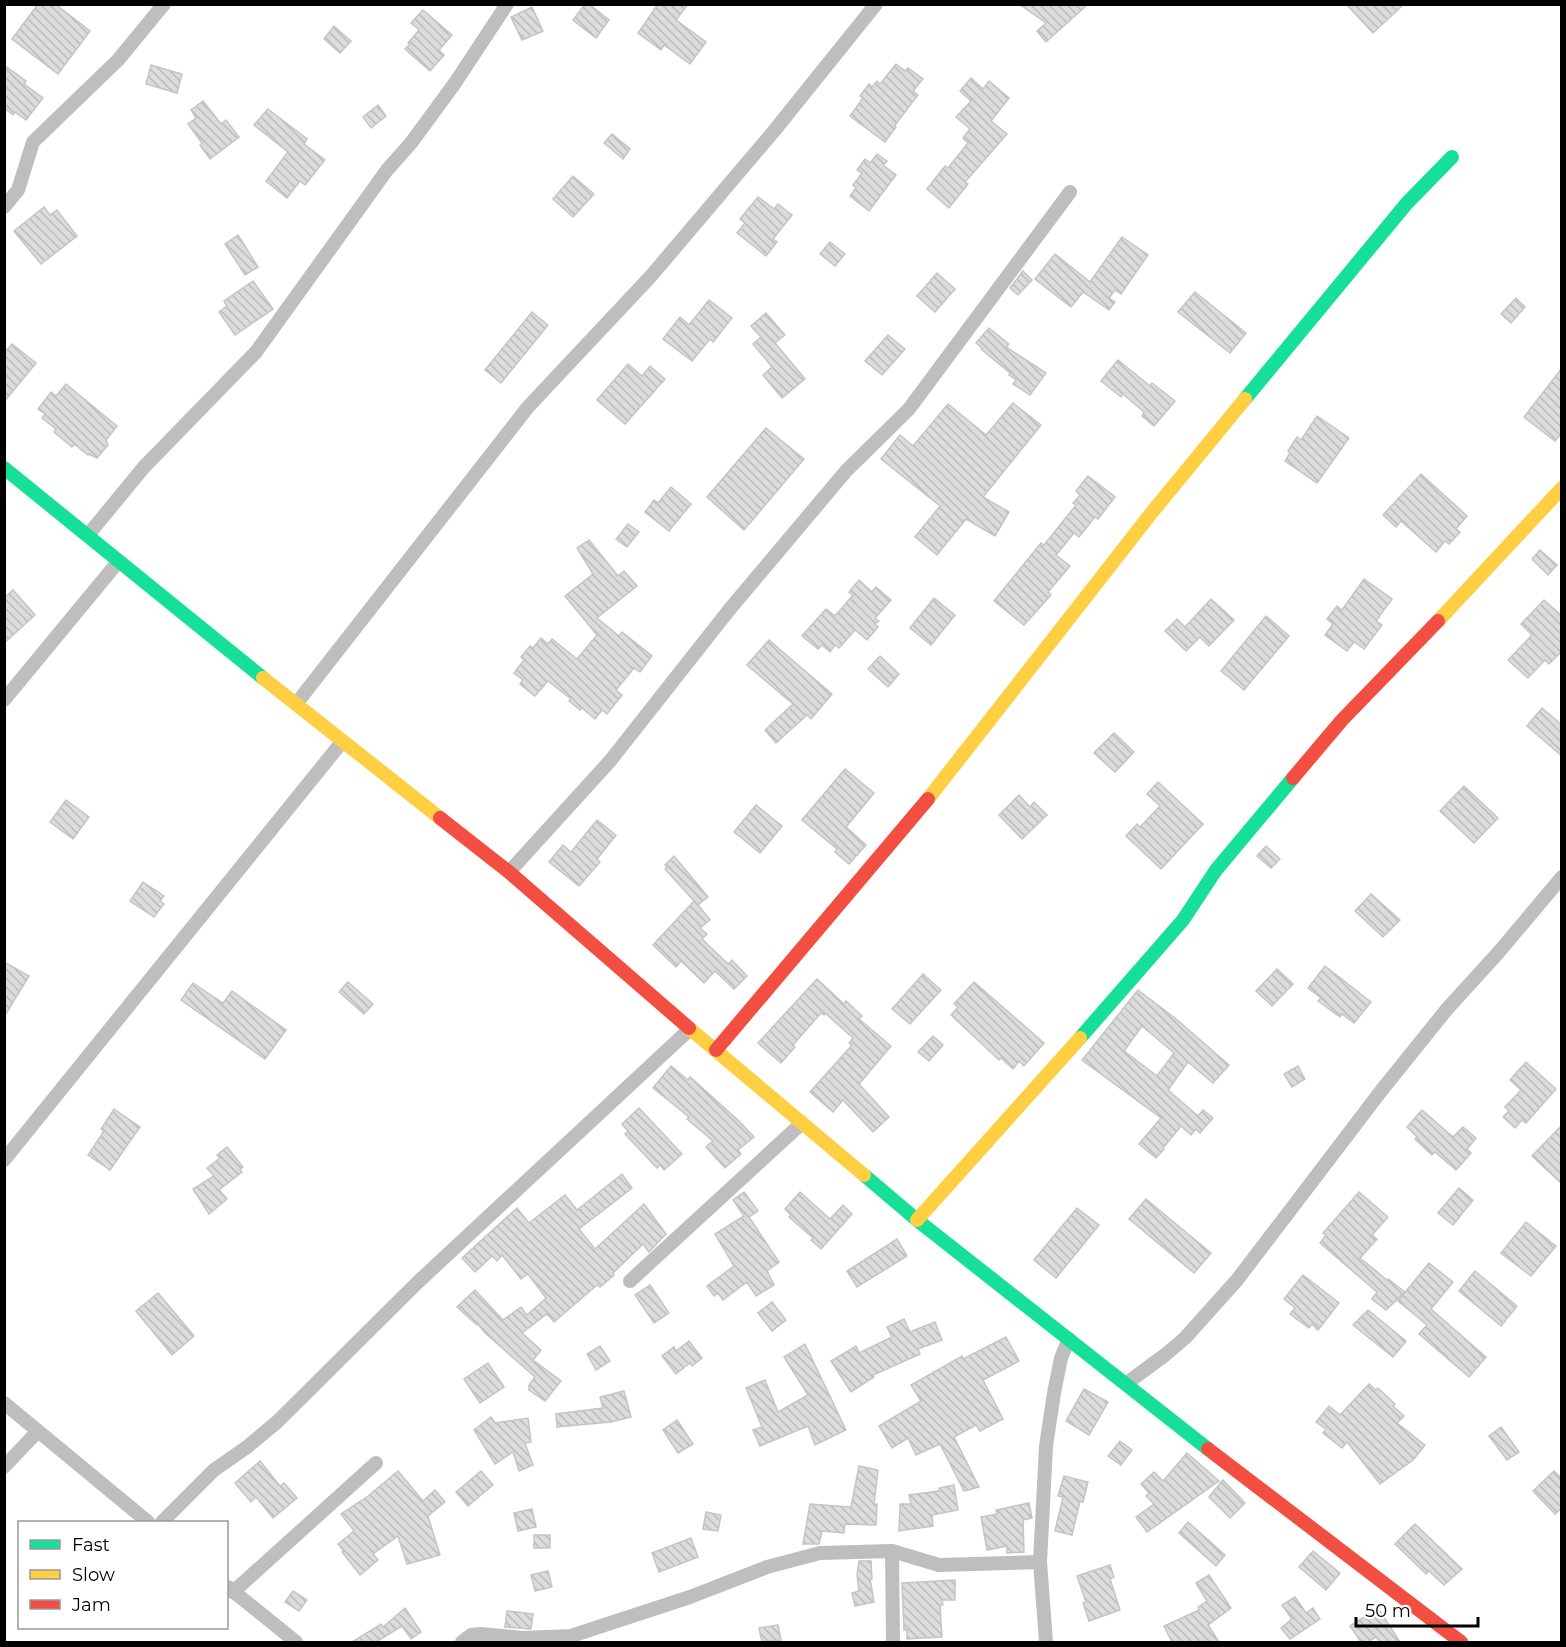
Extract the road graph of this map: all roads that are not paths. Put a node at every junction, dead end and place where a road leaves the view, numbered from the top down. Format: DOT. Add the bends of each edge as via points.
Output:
graph roads {
  1 [pos="164,4"];
  2 [pos="507,4"];
  3 [pos="876,4"];
  4 [pos="1452,158"];
  5 [pos="1070,192"];
  6 [pos="4,207"];
  7 [pos="4,468"];
  8 [pos="1562,488"];
  9 [pos="88,535"];
  10 [pos="118,562"];
  11 [pos="4,700"];
  12 [pos="296,704"];
  13 [pos="342,742"];
  14 [pos="509,872"];
  15 [pos="1562,877"];
  16 [pos="690,1029"];
  17 [pos="716,1050"];
  18 [pos="802,1122"];
  19 [pos="4,1160"];
  20 [pos="917,1220"];
  21 [pos="630,1281"];
  22 [pos="1069,1339"];
  23 [pos="1127,1383"];
  24 [pos="4,1403"];
  25 [pos="38,1431"];
  26 [pos="376,1463"];
  27 [pos="4,1467"];
  28 [pos="147,1521"];
  29 [pos="163,1521"];
  30 [pos="892,1551"];
  31 [pos="1040,1562"];
  32 [pos="230,1589"];
  33 [pos="296,1642"];
  34 [pos="462,1642"];
  35 [pos="893,1642"];
  36 [pos="1046,1642"];
  37 [pos="1461,1642"];
  1 -- 6 [label="street" via="118,60 33,142 18,190"];
  2 -- 9 [label="street" via="449,91 256,352 144,467"];
  3 -- 12 [label="street" via="651,276 528,407"];
  4 -- 17 [label="street" via="1407,203 1153,511 939,786"];
  5 -- 14 [label="street" via="909,409 846,471 729,610 610,761"];
  7 -- 9 [label="street"];
  8 -- 20 [label="street" via="1342,720 1216,870 1183,920"];
  9 -- 10 [label="street"];
  10 -- 11 [label="street"];
  10 -- 12 [label="street"];
  12 -- 13 [label="street"];
  13 -- 14 [label="street"];
  13 -- 19 [label="street"];
  14 -- 16 [label="street"];
  15 -- 23 [label="street" via="1447,1009 1237,1280 1185,1338"];
  16 -- 17 [label="street"];
  16 -- 29 [label="street" via="418,1281 277,1422 214,1470"];
  17 -- 18 [label="street"];
  18 -- 20 [label="street"];
  18 -- 21 [label="street"];
  20 -- 22 [label="street"];
  22 -- 23 [label="street"];
  22 -- 31 [label="street" via="1053,1393 1046,1446"];
  23 -- 37 [label="street"];
  24 -- 25 [label="street"];
  25 -- 27 [label="street"];
  25 -- 28 [label="street"];
  26 -- 32 [label="street"];
  30 -- 31 [label="street" via="939,1565"];
  30 -- 34 [label="street" via="820,1553 794,1558 571,1636 523,1638 476,1634"];
  30 -- 35 [label="street"];
  31 -- 36 [label="street"];
  32 -- 33 [label="street"];
}
